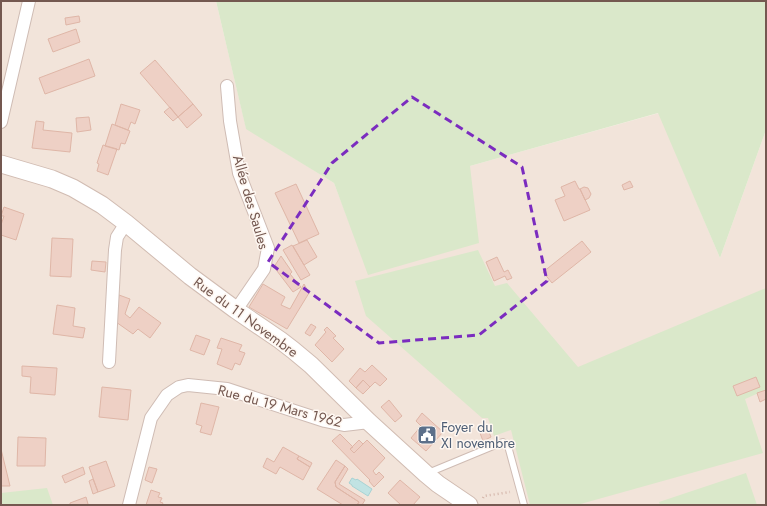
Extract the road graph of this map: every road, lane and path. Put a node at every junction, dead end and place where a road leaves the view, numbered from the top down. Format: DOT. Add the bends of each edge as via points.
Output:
graph roads {
  1 [pos="29,1"];
  2 [pos="227,86"];
  3 [pos="1,122"];
  4 [pos="1,164"];
  5 [pos="126,223"];
  6 [pos="236,310"];
  7 [pos="109,362"];
  8 [pos="369,422"];
  9 [pos="426,474"];
  10 [pos="520,490"];
  11 [pos="484,496"];
  12 [pos="129,505"];
  13 [pos="469,505"];
  14 [pos="524,505"];
  1 -- 3 [label="street"];
  2 -- 6 [label="street, Allée des Saules" via="239,173 268,248 264,269"];
  4 -- 5 [label="street, Rue du 11 Novembre" via="73,188"];
  5 -- 6 [label="street, Rue du 11 Novembre"];
  5 -- 7 [label="street" via="117,237 115,250"];
  6 -- 8 [label="street, Rue du 11 Novembre" via="294,350"];
  8 -- 9 [label="street, Rue du 11 Novembre"];
  8 -- 12 [label="street, Rue du 19 Mars 1962" via="344,425 227,389 188,385 179,387 167,396 151,418"];
  9 -- 10 [label="lane" via="503,442 508,446"];
  9 -- 13 [label="street, Rue du 11 Novembre"];
  10 -- 11 [label="path"];
  10 -- 14 [label="lane"];
}
